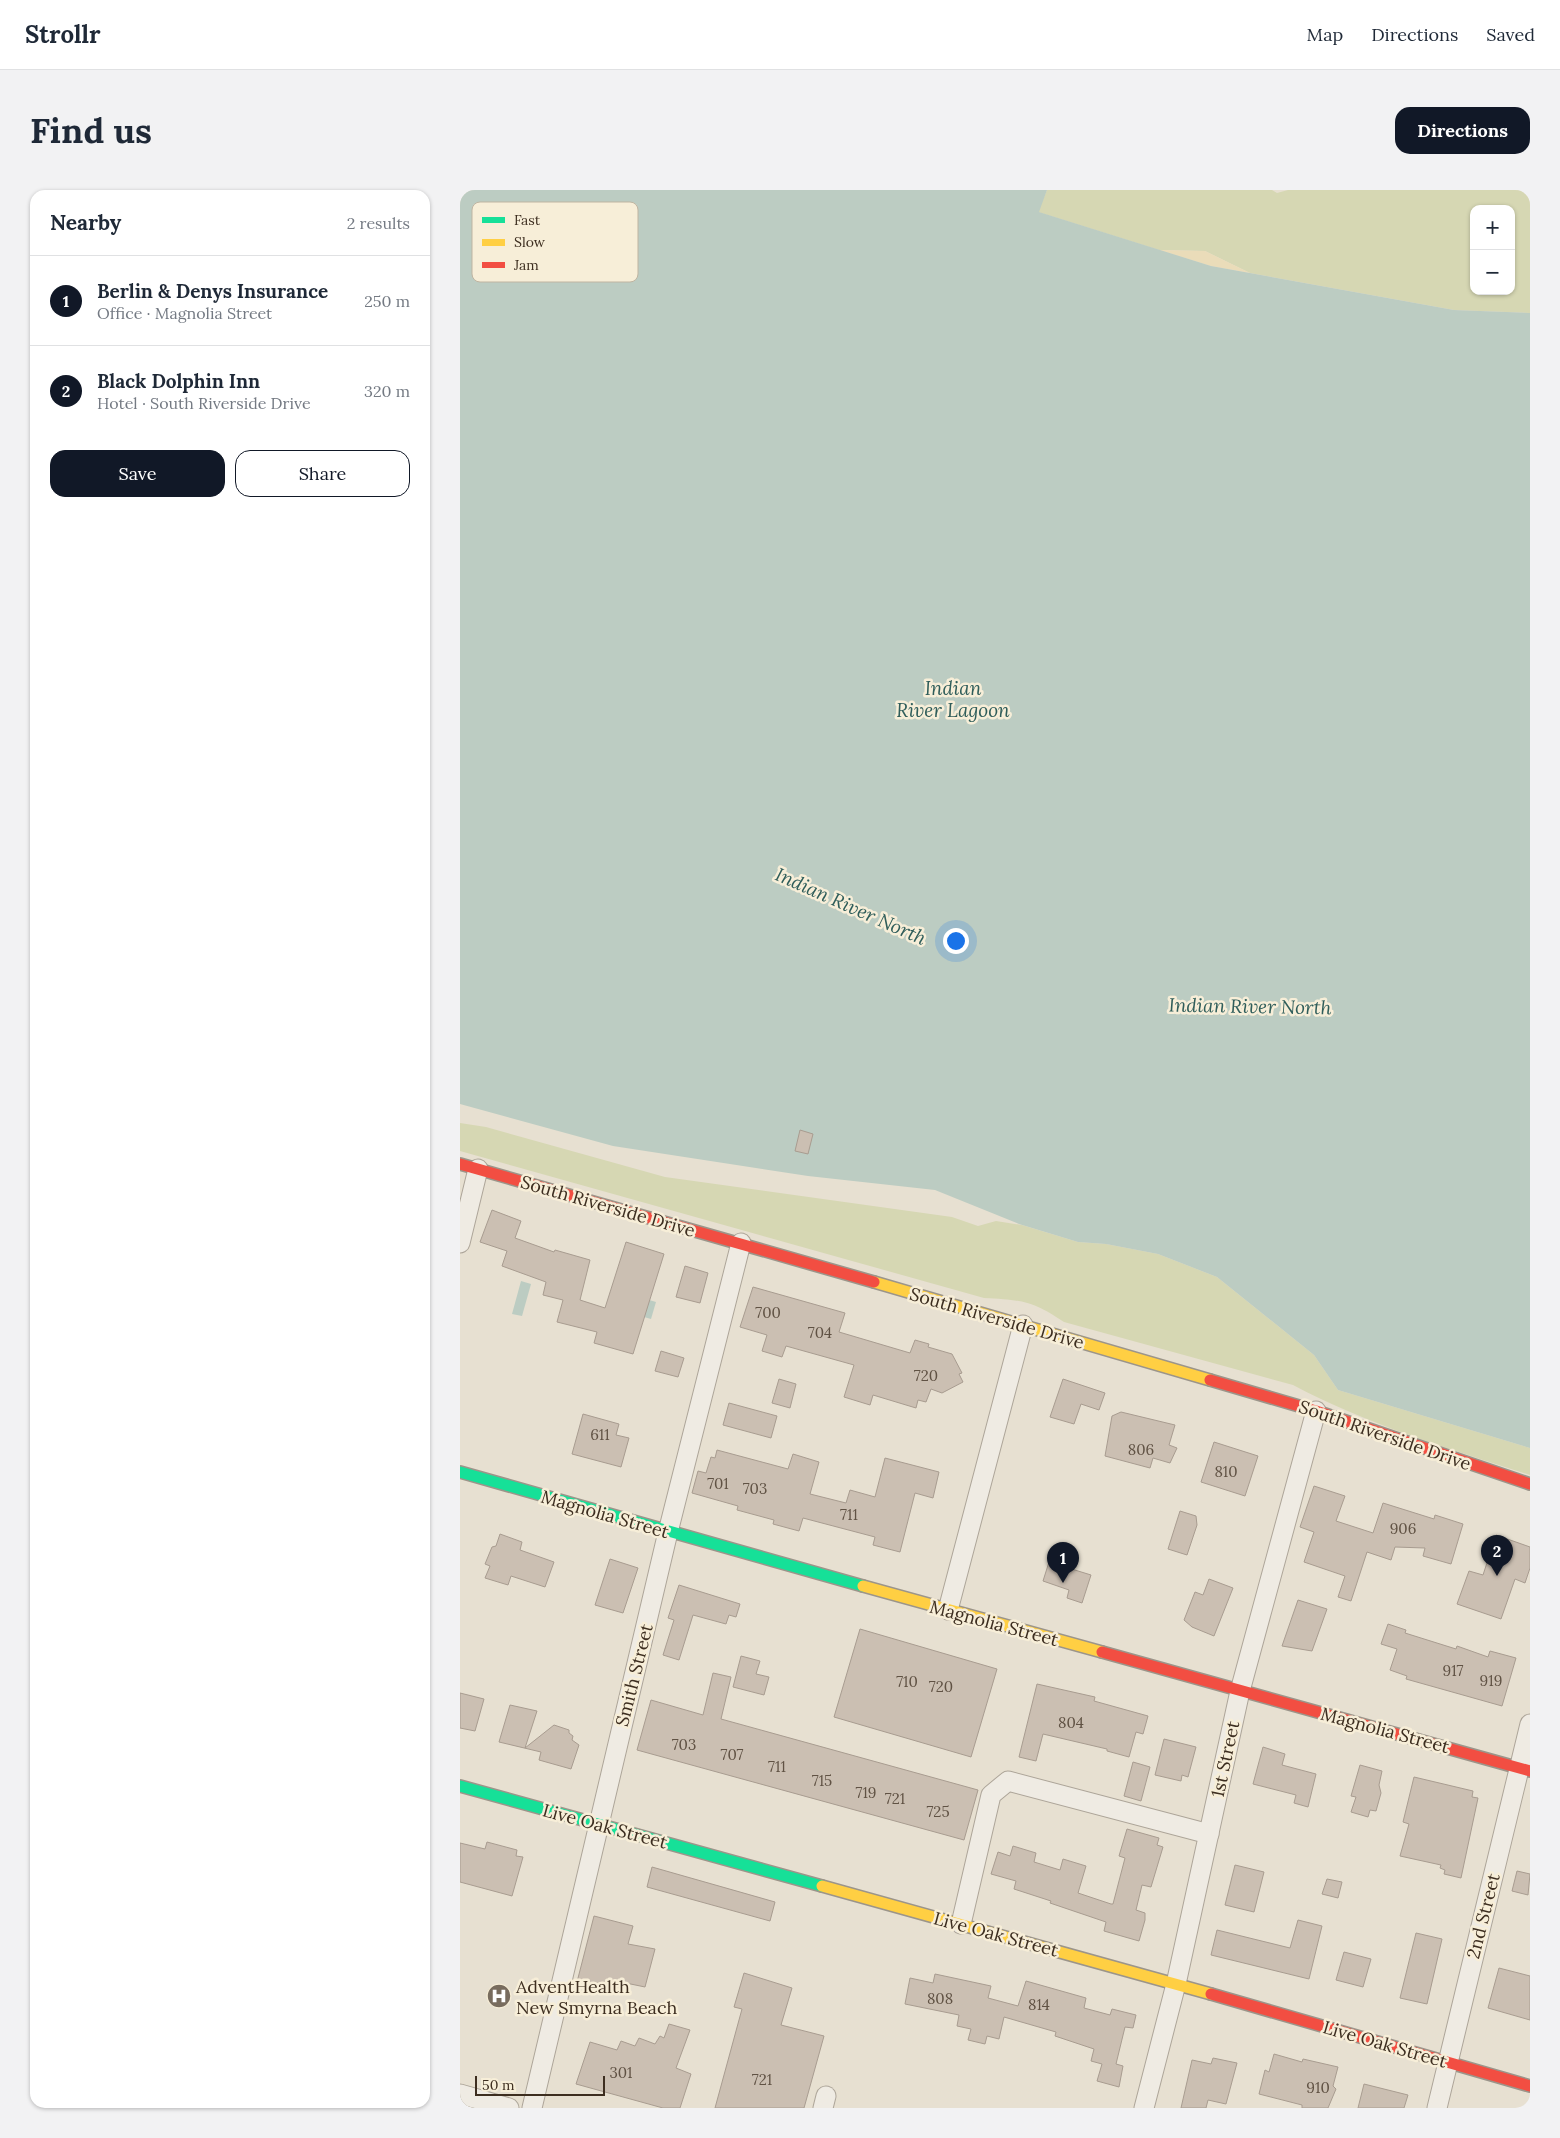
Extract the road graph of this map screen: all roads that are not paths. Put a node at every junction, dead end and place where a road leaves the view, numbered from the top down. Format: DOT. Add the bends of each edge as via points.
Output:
graph roads {
  1 [pos="469,1167"];
  2 [pos="460,1243"];
  3 [pos="741,1243"];
  4 [pos="1023,1325"];
  5 [pos="1316,1411"];
  6 [pos="460,1472"];
  7 [pos="1530,1484"];
  8 [pos="668,1532"];
  9 [pos="948,1610"];
  10 [pos="1240,1691"];
  11 [pos="1530,1724"];
  12 [pos="1524,1769"];
  13 [pos="460,1786"];
  14 [pos="598,1824"];
  15 [pos="1209,1834"];
  16 [pos="961,1924"];
  17 [pos="1176,1984"];
  18 [pos="1448,2062"];
  19 [pos="1530,2086"];
  20 [pos="460,2094"];
  21 [pos="509,2108"];
  22 [pos="532,2108"];
  23 [pos="1144,2108"];
  24 [pos="1437,2108"];
  1 -- 2 [label="street"];
  1 -- 3 [label="street, South Riverside Drive"];
  3 -- 4 [label="street, South Riverside Drive"];
  3 -- 8 [label="street, Smith Street"];
  4 -- 5 [label="street, South Riverside Drive"];
  4 -- 9 [label="street"];
  5 -- 7 [label="street, South Riverside Drive"];
  5 -- 10 [label="street, 1st Street"];
  6 -- 8 [label="street, Magnolia Street"];
  8 -- 9 [label="street, Magnolia Street"];
  8 -- 14 [label="street, Smith Street"];
  9 -- 10 [label="street, Magnolia Street"];
  10 -- 12 [label="street, Magnolia Street"];
  10 -- 15 [label="street, 1st Street"];
  11 -- 12 [label="street, 2nd Street"];
  12 -- 18 [label="street, 2nd Street"];
  13 -- 14 [label="street, Live Oak Street"];
  14 -- 16 [label="street, Live Oak Street"];
  14 -- 22 [label="street, Smith Street"];
  15 -- 16 [label="street" via="1008,1781 991,1795"];
  15 -- 17 [label="street, 1st Street"];
  16 -- 17 [label="street, Live Oak Street"];
  17 -- 18 [label="street, Live Oak Street"];
  17 -- 23 [label="street, 1st Street"];
  18 -- 19 [label="street, Live Oak Street"];
  18 -- 24 [label="street, 2nd Street"];
  20 -- 21 [label="street"];
}
